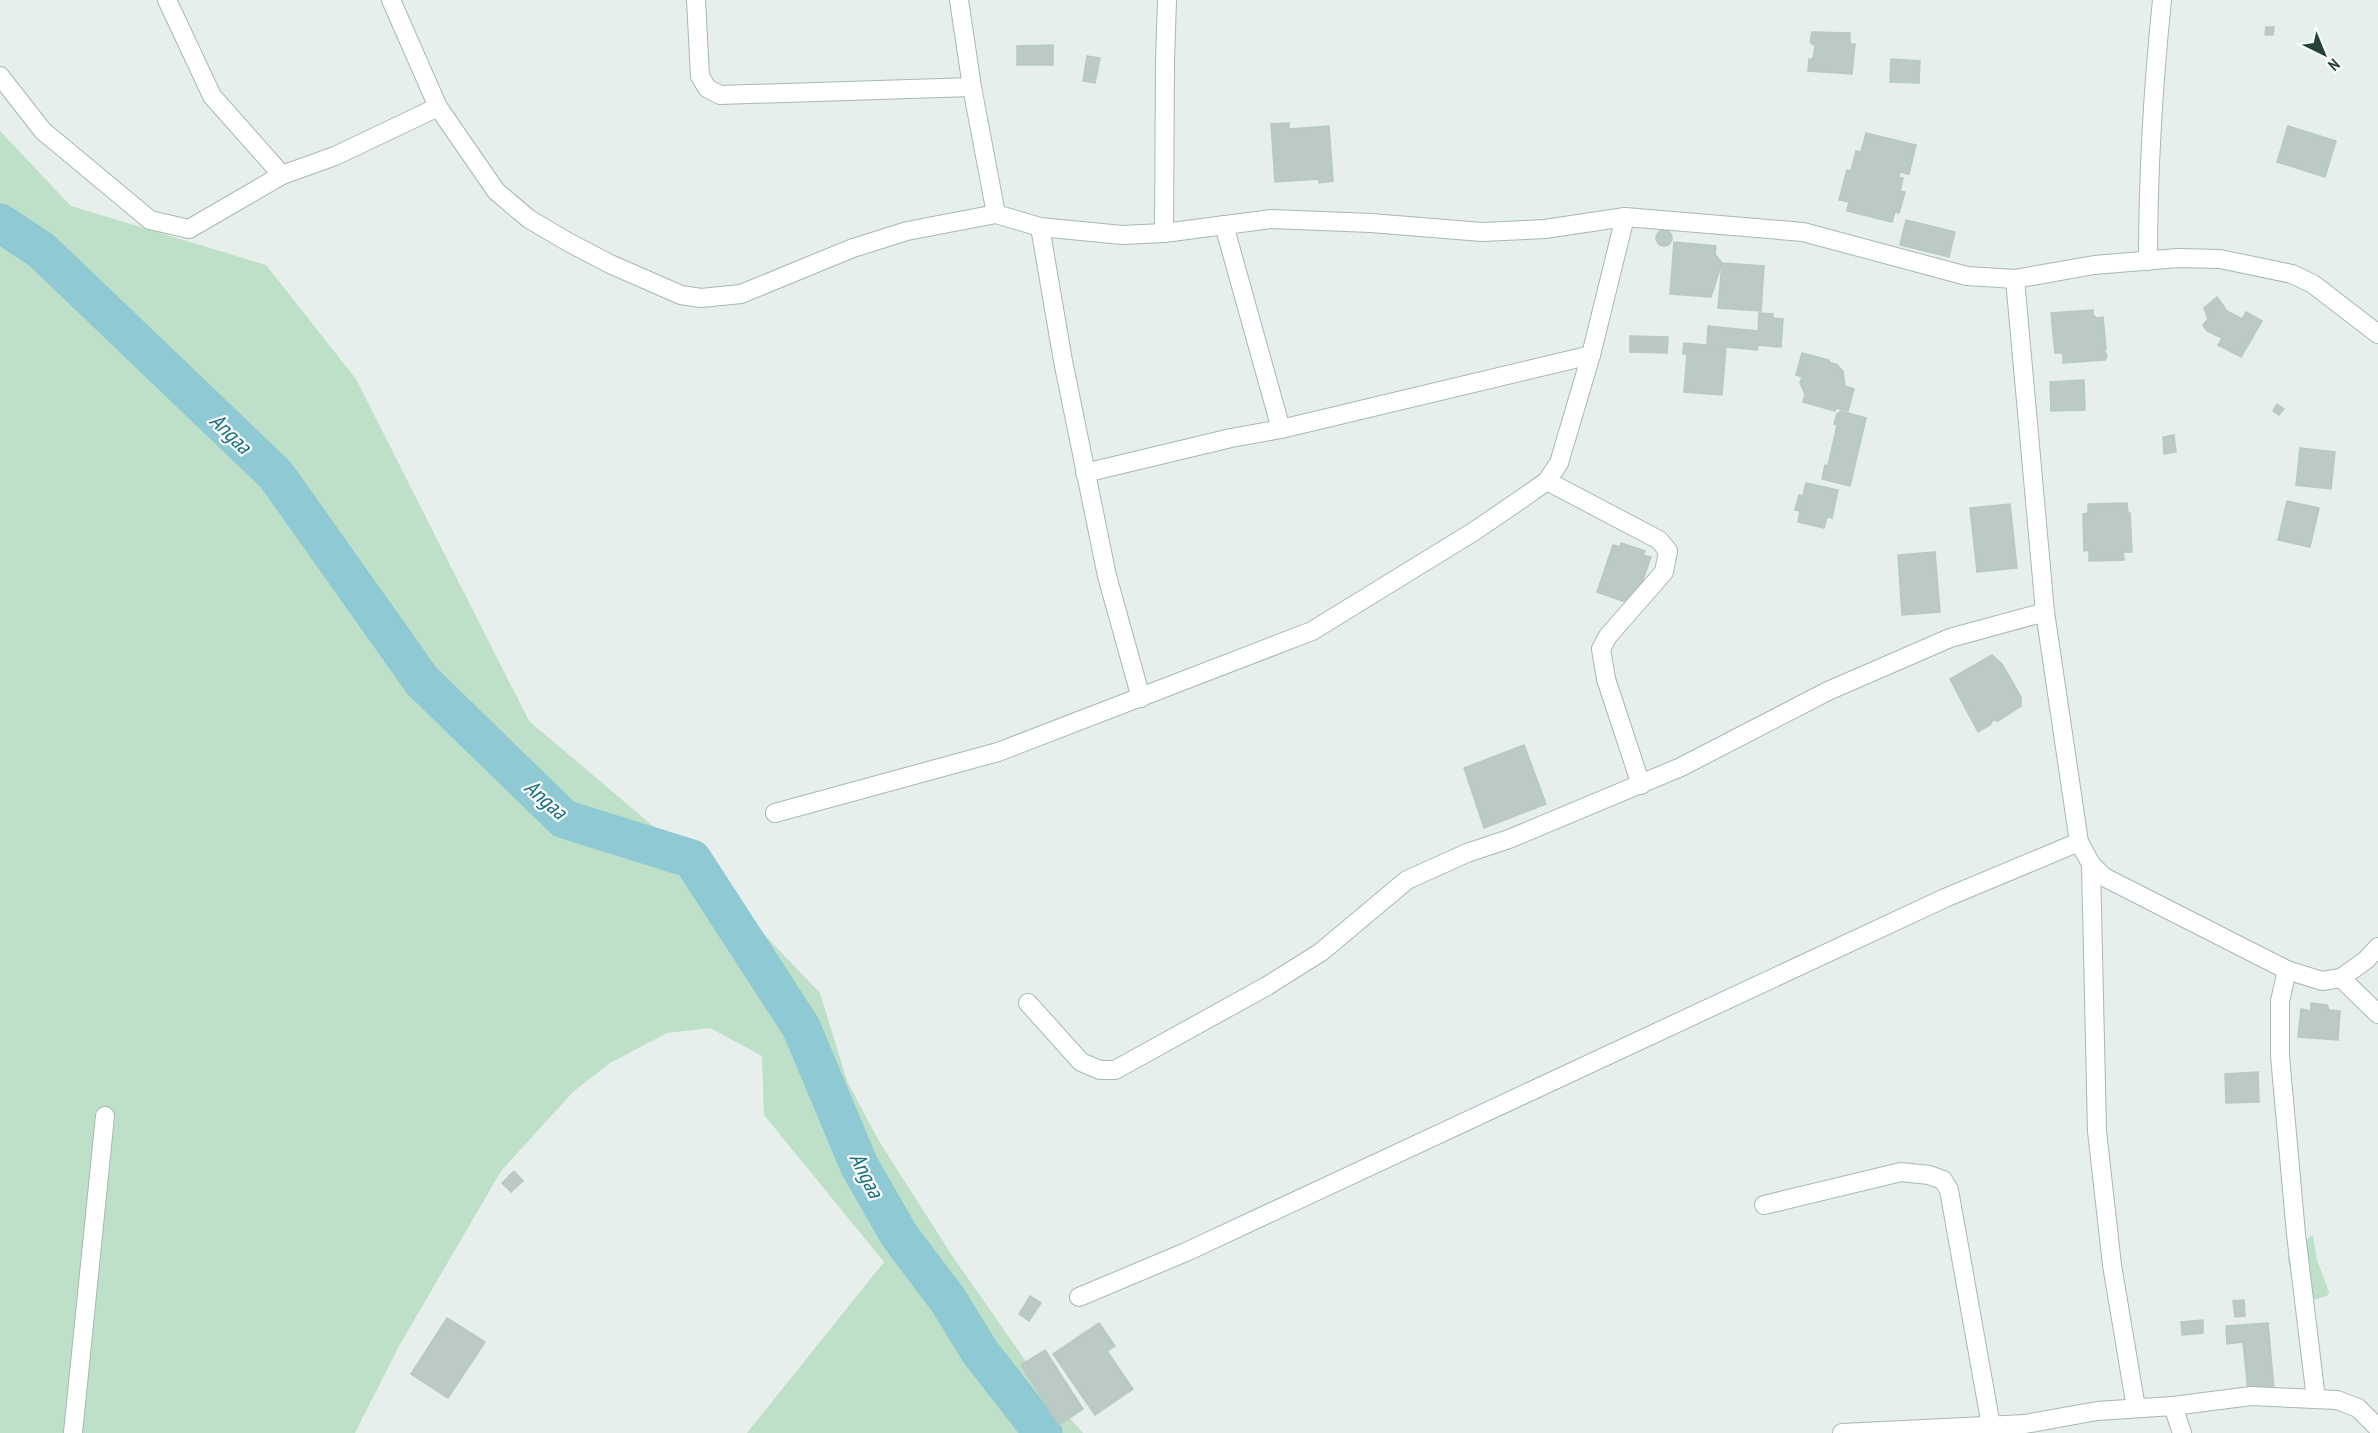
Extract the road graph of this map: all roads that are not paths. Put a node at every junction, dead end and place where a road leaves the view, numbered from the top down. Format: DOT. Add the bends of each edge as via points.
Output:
graph roads {
  1 [pos="167,0"];
  2 [pos="391,0"];
  3 [pos="696,0"];
  4 [pos="959,0"];
  5 [pos="1167,0"];
  6 [pos="2162,0"];
  7 [pos="0,76"];
  8 [pos="972,87"];
  9 [pos="438,107"];
  10 [pos="282,175"];
  11 [pos="996,214"];
  12 [pos="1625,217"];
  13 [pos="1224,225"];
  14 [pos="1040,227"];
  15 [pos="1164,233"];
  16 [pos="2148,261"];
  17 [pos="2015,279"];
  18 [pos="2378,334"];
  19 [pos="1591,355"];
  20 [pos="1281,429"];
  21 [pos="1085,473"];
  22 [pos="1546,481"];
  23 [pos="2045,612"];
  24 [pos="1141,698"];
  25 [pos="1641,784"];
  26 [pos="774,813"];
  27 [pos="2079,842"];
  28 [pos="2091,864"];
  29 [pos="2378,947"];
  30 [pos="2287,970"];
  31 [pos="2342,978"];
  32 [pos="1028,1003"];
  33 [pos="2378,1014"];
  34 [pos="105,1116"];
  35 [pos="1764,1204"];
  36 [pos="1079,1297"];
  37 [pos="2316,1399"];
  38 [pos="2173,1406"];
  39 [pos="2136,1408"];
  40 [pos="1992,1426"];
  41 [pos="2378,1428"];
  42 [pos="1866,1432"];
  43 [pos="73,1433"];
  44 [pos="1842,1433"];
  45 [pos="2182,1433"];
  1 -- 10 [label="street" via="212,96"];
  2 -- 9 [label="street"];
  3 -- 8 [label="street" via="700,76 706,88 720,95"];
  4 -- 8 [label="street"];
  5 -- 15 [label="street"];
  6 -- 16 [label="street" via="2149,165"];
  7 -- 10 [label="street" via="43,131 150,220 189,229"];
  8 -- 11 [label="street"];
  9 -- 10 [label="street" via="335,156"];
  9 -- 11 [label="street" via="496,191 513,207 579,247 681,296 741,294 853,248 908,231"];
  11 -- 14 [label="street"];
  12 -- 13 [label="street" via="1545,229 1482,232 1272,219"];
  12 -- 17 [label="street" via="1803,232 1967,276"];
  12 -- 19 [label="street"];
  13 -- 15 [label="street"];
  13 -- 20 [label="street"];
  14 -- 15 [label="street" via="1122,236"];
  14 -- 21 [label="street"];
  16 -- 17 [label="street" via="2094,265"];
  16 -- 18 [label="street" via="2220,259 2292,274 2313,284"];
  17 -- 23 [label="street"];
  19 -- 20 [label="street"];
  19 -- 22 [label="street" via="1559,463"];
  20 -- 21 [label="street"];
  21 -- 24 [label="street" via="1107,576"];
  22 -- 24 [label="street" via="1473,532 1312,631"];
  22 -- 25 [label="street" via="1659,540 1668,551 1664,572 1608,636 1601,650 1606,679"];
  23 -- 25 [label="street" via="1950,638 1828,691"];
  23 -- 27 [label="street"];
  24 -- 26 [label="street" via="998,752"];
  25 -- 32 [label="street" via="1407,880 1321,952 1115,1070 1100,1070 1081,1062"];
  27 -- 28 [label="street"];
  27 -- 36 [label="street" via="1946,898 1186,1252"];
  28 -- 30 [label="street" via="2104,878"];
  28 -- 39 [label="street" via="2097,1131 2112,1265"];
  29 -- 31 [label="street"];
  30 -- 31 [label="street" via="2322,981"];
  30 -- 37 [label="street" via="2280,1001 2280,1056"];
  31 -- 33 [label="street"];
  34 -- 43 [label="street"];
  35 -- 40 [label="street" via="1900,1172 1943,1180 1949,1190"];
  37 -- 38 [label="street" via="2251,1396"];
  37 -- 41 [label="street" via="2337,1400 2358,1408"];
  38 -- 39 [label="street"];
  38 -- 45 [label="street"];
  39 -- 40 [label="street"];
  40 -- 42 [label="street"];
  42 -- 44 [label="street"];
}
